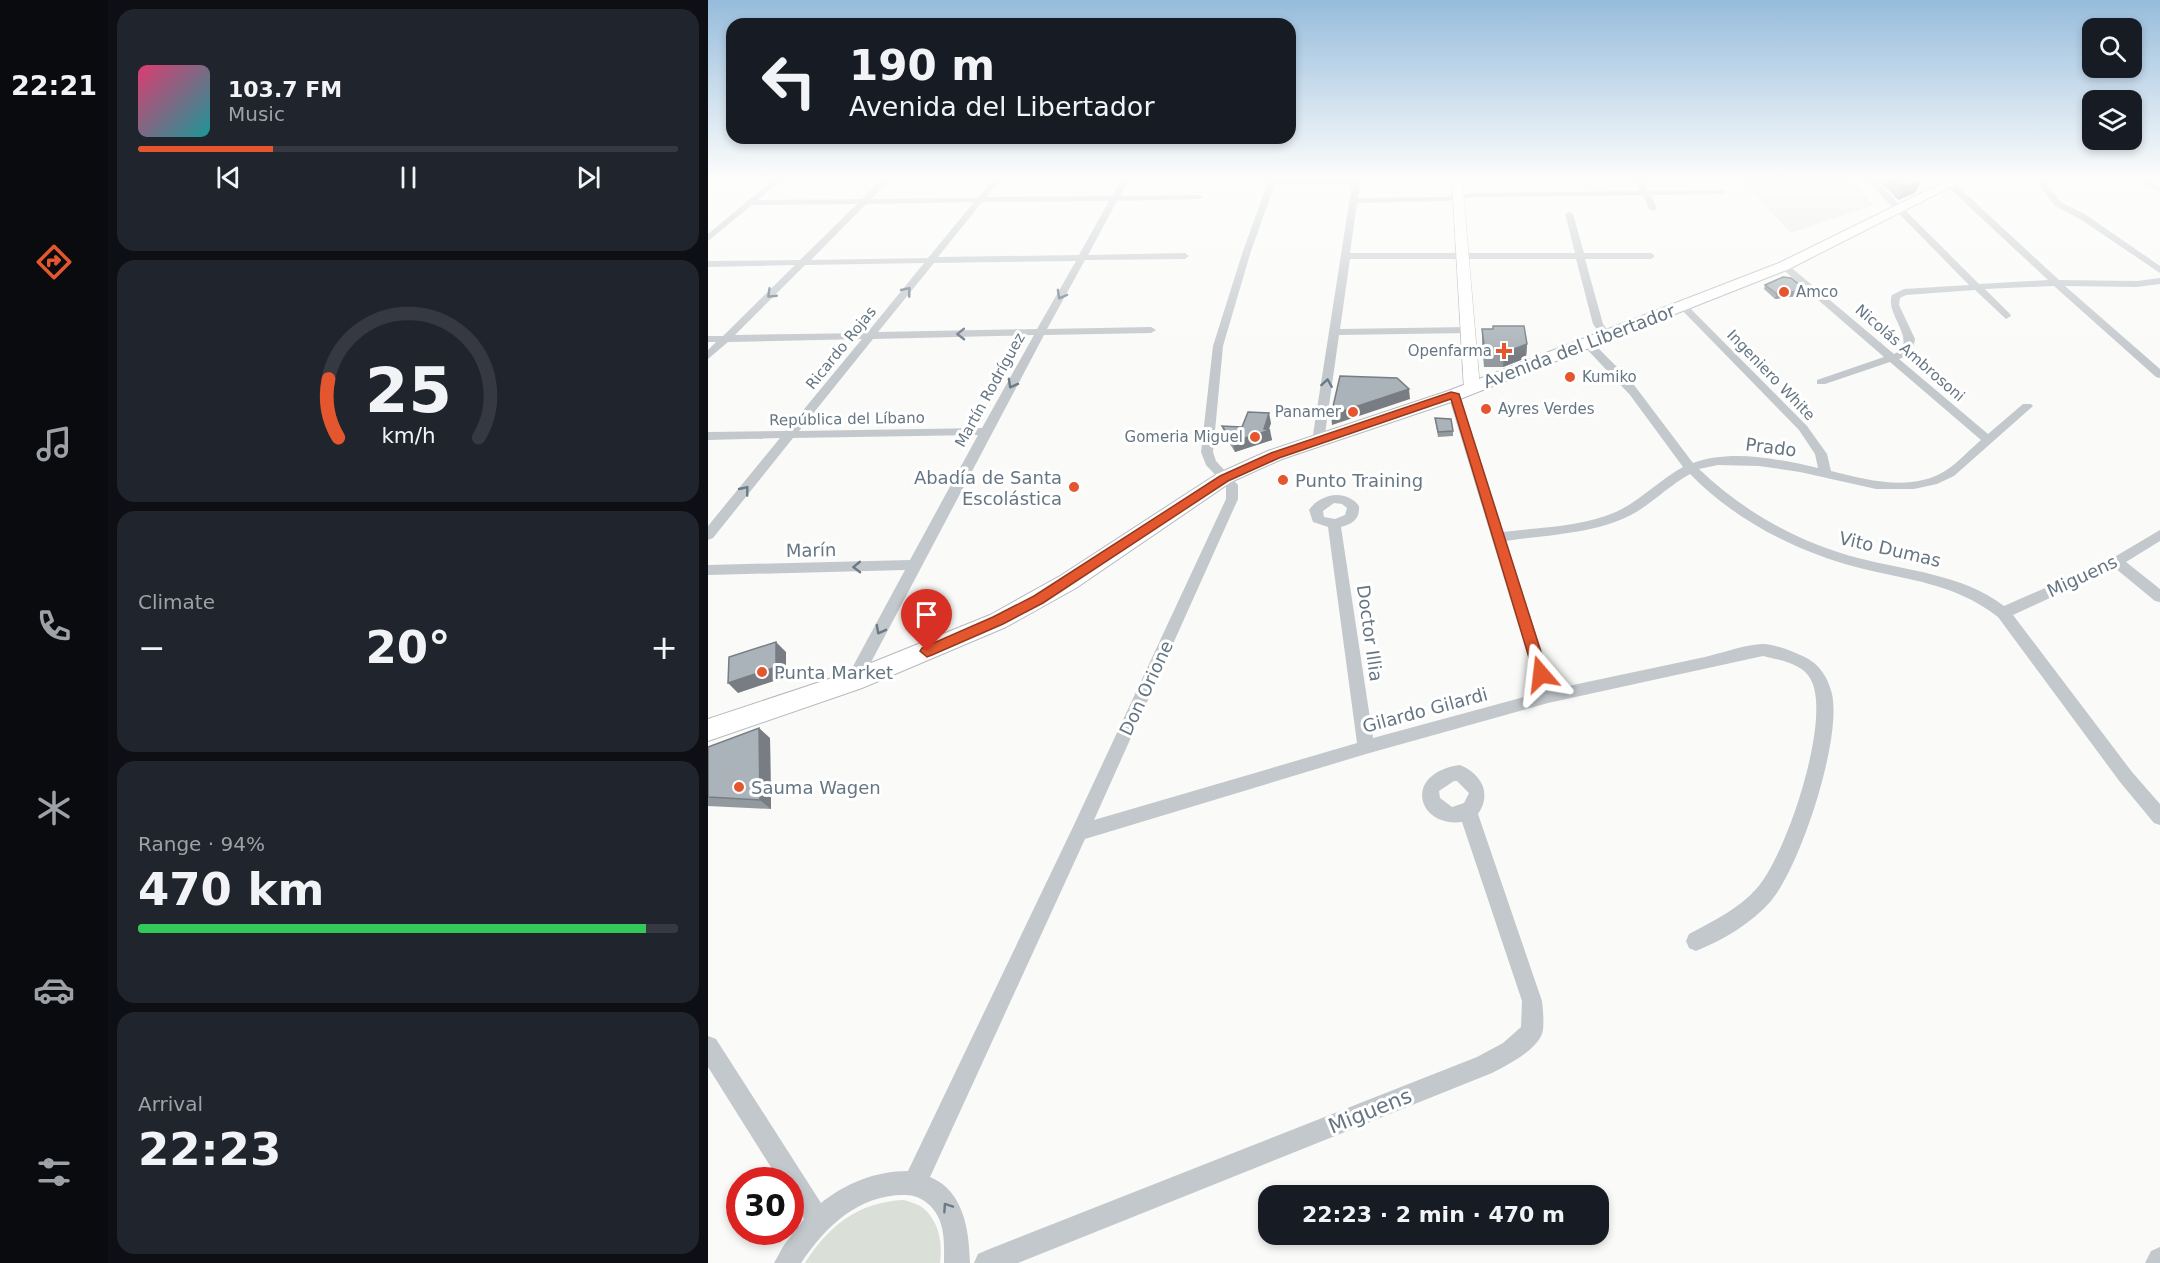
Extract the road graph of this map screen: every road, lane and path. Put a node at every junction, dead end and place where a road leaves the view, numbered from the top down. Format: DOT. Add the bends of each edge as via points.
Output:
graph roads {
  1 [pos="827,238"];
  2 [pos="949,238"];
  3 [pos="1092,238"];
  4 [pos="1252,238"];
  5 [pos="1349,238"];
  6 [pos="1462,238"];
  7 [pos="1577,238"];
  8 [pos="1842,238"];
  9 [pos="1927,238"];
  10 [pos="2011,238"];
  11 [pos="2114,238"];
  12 [pos="1185,256"];
  13 [pos="1347,256"];
  14 [pos="1582,256"];
  15 [pos="1651,256"];
  16 [pos="1082,257"];
  17 [pos="1463,257"];
  18 [pos="931,260"];
  19 [pos="804,261"];
  20 [pos="708,264"];
  21 [pos="1784,266"];
  22 [pos="2160,270"];
  23 [pos="2160,281"];
  24 [pos="2056,283"];
  25 [pos="1975,286"];
  26 [pos="1682,306"];
  27 [pos="2006,316"];
  28 [pos="1151,330"];
  29 [pos="1468,330"];
  30 [pos="1335,332"];
  31 [pos="1041,333"];
  32 [pos="870,336"];
  33 [pos="726,338"];
  34 [pos="708,339"];
  35 [pos="1596,339"];
  36 [pos="708,356"];
  37 [pos="1894,358"];
  38 [pos="2160,375"];
  39 [pos="1821,382"];
  40 [pos="1463,391"];
  41 [pos="2027,406"];
  42 [pos="986,431"];
  43 [pos="789,435"];
  44 [pos="708,436"];
  45 [pos="1318,441"];
  46 [pos="1988,441"];
  47 [pos="1690,467"];
  48 [pos="1825,475"];
  49 [pos="1224,478"];
  50 [pos="1334,524"];
  51 [pos="708,535"];
  52 [pos="2160,535"];
  53 [pos="1499,537"];
  54 [pos="2116,562"];
  55 [pos="915,565"];
  56 [pos="708,570"];
  57 [pos="2160,597"];
  58 [pos="2003,613"];
  59 [pos="853,681"];
  60 [pos="1548,697"];
  61 [pos="708,730"];
  62 [pos="1366,747"];
  63 [pos="1468,812"];
  64 [pos="2160,817"];
  65 [pos="1079,833"];
  66 [pos="1696,941"];
  67 [pos="708,1047"];
  68 [pos="915,1182"];
  69 [pos="819,1221"];
  70 [pos="787,1263"];
  71 [pos="957,1263"];
  72 [pos="987,1263"];
  1 -- 19 [label="street"];
  2 -- 18 [label="street, Ricardo Rojas"];
  3 -- 16 [label="street, Martín Rodríguez"];
  4 -- 49 [label="street, Don Orione" via="1218,346 1207,452"];
  5 -- 13 [label="street"];
  6 -- 17 [label="street"];
  7 -- 14 [label="street"];
  8 -- 21 [label="main road, Avenida del Libertador"];
  9 -- 25 [label="street"];
  10 -- 24 [label="street"];
  11 -- 22 [label="street"];
  12 -- 16 [label="street"];
  13 -- 17 [label="street"];
  13 -- 30 [label="street"];
  14 -- 15 [label="street"];
  14 -- 17 [label="street"];
  14 -- 35 [label="street" via="1598,324"];
  16 -- 18 [label="street"];
  16 -- 31 [label="street, Martín Rodríguez, one-way"];
  17 -- 29 [label="street"];
  18 -- 19 [label="street"];
  32 -- 18 [label="street, Ricardo Rojas, one-way"];
  19 -- 20 [label="street"];
  19 -- 33 [label="street, one-way"];
  21 -- 26 [label="main road, Avenida del Libertador"];
  21 -- 37 [label="street, Nicolás Ambrosoni"];
  23 -- 24 [label="street"];
  24 -- 25 [label="street"];
  24 -- 38 [label="street"];
  25 -- 27 [label="street"];
  25 -- 37 [label="street" via="1904,292 1895,297 1894,305 1910,339 1906,351"];
  26 -- 35 [label="main road, Avenida del Libertador"];
  26 -- 48 [label="street, Ingeniero White" via="1803,428 1821,454"];
  28 -- 31 [label="street"];
  29 -- 30 [label="street"];
  29 -- 40 [label="street"];
  45 -- 30 [label="street, one-way"];
  31 -- 32 [label="street, one-way"];
  31 -- 42 [label="street, Martín Rodríguez, one-way"];
  32 -- 33 [label="street"];
  32 -- 43 [label="street, Ricardo Rojas"];
  33 -- 34 [label="street"];
  33 -- 36 [label="street"];
  35 -- 40 [label="main road, Avenida del Libertador"];
  35 -- 47 [label="street, Vito Dumas" via="1611,365"];
  37 -- 39 [label="street"];
  37 -- 46 [label="street, Nicolás Ambrosoni"];
  40 -- 45 [label="main road, Avenida del Libertador"];
  40 -- 53 [label="street"];
  41 -- 46 [label="street, Prado"];
  42 -- 43 [label="street, República del Líbano"];
  42 -- 55 [label="street, Martín Rodríguez"];
  43 -- 44 [label="street, República del Líbano"];
  51 -- 43 [label="street, Ricardo Rojas, one-way"];
  45 -- 49 [label="main road, Avenida del Libertador"];
  46 -- 48 [label="street, Prado" via="1950,473 1923,485 1874,484"];
  47 -- 48 [label="street, Prado" via="1714,461 1742,461"];
  47 -- 53 [label="street, Prado" via="1624,513 1600,521"];
  47 -- 58 [label="street, Vito Dumas" via="1738,507 1789,538 1865,565 1955,584"];
  49 -- 59 [label="main road, Avenida del Libertador" via="1039,599 989,625"];
  49 -- 65 [label="street, Don Orione" via="1232,485 1232,499"];
  50 -- 62 [label="street, Doctor Illia"];
  52 -- 54 [label="street, Miguens"];
  53 -- 60 [label="street"];
  54 -- 57 [label="street"];
  54 -- 58 [label="street, Miguens"];
  55 -- 56 [label="street, Marín, one-way"];
  55 -- 59 [label="street, Martín Rodríguez, one-way"];
  58 -- 64 [label="street, Vito Dumas"];
  59 -- 61 [label="main road, Avenida del Libertador"];
  60 -- 62 [label="street, Gilardo Gilardi"];
  60 -- 66 [label="street, Gilardo Gilardi" via="1763,650 1806,664 1818,676 1825,689 1826,703 1816,768 1796,835 1771,885 1750,908 1727,926"];
  62 -- 65 [label="street, Gilardo Gilardi"];
  63 -- 72 [label="street, Miguens" via="1532,1001 1532,1032 1511,1051 1473,1070"];
  65 -- 68 [label="street, Don Orione"];
  67 -- 69 [label="street"];
  68 -- 69 [label="street" via="893,1181 869,1187"];
  71 -- 68 [label="street, one-way" via="958,1241 952,1213 936,1193"];
  69 -- 70 [label="street"];
}
